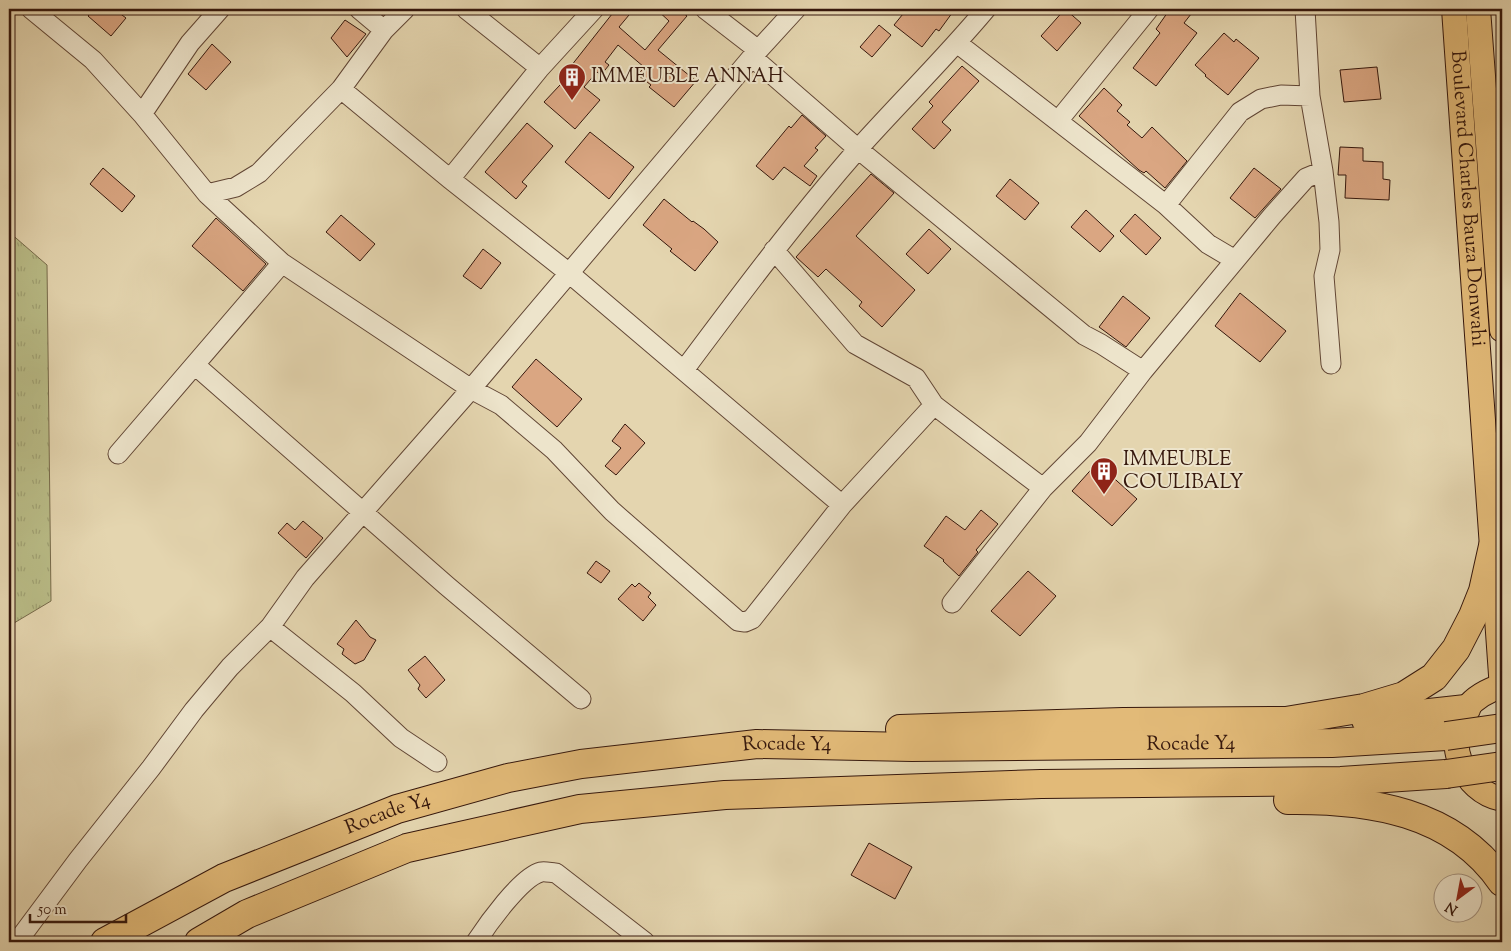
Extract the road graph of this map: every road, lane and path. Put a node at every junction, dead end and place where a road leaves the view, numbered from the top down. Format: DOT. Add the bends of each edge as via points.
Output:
graph roads {
  1 [pos="31,9"];
  2 [pos="220,9"];
  3 [pos="359,9"];
  4 [pos="405,9"];
  5 [pos="466,9"];
  6 [pos="594,9"];
  7 [pos="705,9"];
  8 [pos="796,9"];
  9 [pos="986,9"];
  10 [pos="1149,9"];
  11 [pos="1305,9"];
  12 [pos="1454,9"];
  13 [pos="1478,9"];
  14 [pos="384,30"];
  15 [pos="957,44"];
  16 [pos="755,54"];
  17 [pos="540,68"];
  18 [pos="341,89"];
  19 [pos="1310,96"];
  20 [pos="142,114"];
  21 [pos="1058,121"];
  22 [pos="858,149"];
  23 [pos="1496,163"];
  24 [pos="1466,164"];
  25 [pos="1323,171"];
  26 [pos="450,179"];
  27 [pos="207,194"];
  28 [pos="1166,205"];
  29 [pos="774,250"];
  30 [pos="1235,260"];
  31 [pos="282,262"];
  32 [pos="569,273"];
  33 [pos="1502,330"];
  34 [pos="1331,364"];
  35 [pos="194,366"];
  36 [pos="684,370"];
  37 [pos="1143,371"];
  38 [pos="470,389"];
  39 [pos="934,405"];
  40 [pos="118,454"];
  41 [pos="1043,488"];
  42 [pos="842,505"];
  43 [pos="362,512"];
  44 [pos="1492,546"];
  45 [pos="952,603"];
  46 [pos="270,627"];
  47 [pos="1502,687"];
  48 [pos="581,699"];
  49 [pos="1466,709"];
  50 [pos="1286,721"];
  51 [pos="1502,728"];
  52 [pos="758,744"];
  53 [pos="437,762"];
  54 [pos="1502,766"];
  55 [pos="1458,777"];
  56 [pos="802,792"];
  57 [pos="1502,799"];
  58 [pos="1317,800"];
  59 [pos="1502,882"];
  60 [pos="17,942"];
  61 [pos="105,942"];
  62 [pos="199,942"];
  63 [pos="476,942"];
  64 [pos="646,942"];
  1 -- 20 [label="street" via="93,60"];
  2 -- 20 [label="street" via="190,43"];
  3 -- 14 [label="street"];
  4 -- 14 [label="street"];
  5 -- 17 [label="street"];
  6 -- 17 [label="street"];
  7 -- 16 [label="street"];
  8 -- 16 [label="street"];
  9 -- 15 [label="street"];
  10 -- 21 [label="street"];
  11 -- 19 [label="street"];
  12 -- 24 [label="main road, Boulevard Charles Bauza Donwahi"];
  13 -- 23 [label="main road, Boulevard Charles Bauza Donwahi"];
  14 -- 18 [label="street"];
  15 -- 21 [label="street"];
  15 -- 22 [label="street"];
  16 -- 22 [label="street"];
  16 -- 32 [label="street"];
  17 -- 26 [label="street"];
  18 -- 26 [label="street"];
  18 -- 27 [label="street" via="259,173 236,187"];
  19 -- 25 [label="street"];
  19 -- 28 [label="street" via="1281,95 1261,99 1240,112"];
  20 -- 27 [label="street"];
  21 -- 28 [label="street"];
  22 -- 29 [label="street"];
  22 -- 37 [label="street" via="1084,335"];
  23 -- 24 [label="street"];
  23 -- 33 [label="main road, Boulevard Charles Bauza Donwahi"];
  24 -- 44 [label="main road, Boulevard Charles Bauza Donwahi"];
  25 -- 30 [label="street" via="1306,178"];
  25 -- 34 [label="street" via="1329,222 1330,250 1324,276"];
  26 -- 32 [label="street"];
  27 -- 31 [label="street"];
  28 -- 30 [label="street" via="1208,244"];
  29 -- 36 [label="street"];
  29 -- 39 [label="street" via="855,344 916,378"];
  30 -- 37 [label="street"];
  31 -- 35 [label="street"];
  31 -- 38 [label="street"];
  32 -- 36 [label="street"];
  32 -- 38 [label="street"];
  35 -- 40 [label="street"];
  35 -- 43 [label="street"];
  36 -- 42 [label="street"];
  37 -- 41 [label="street" via="1088,443"];
  38 -- 42 [label="street" via="501,405 554,450 612,511 738,621 752,619"];
  38 -- 43 [label="street"];
  39 -- 41 [label="street"];
  39 -- 42 [label="street"];
  41 -- 45 [label="street"];
  43 -- 46 [label="street" via="305,578"];
  43 -- 48 [label="street"];
  44 -- 47 [label="main road, Boulevard Charles Bauza Donwahi"];
  44 -- 50 [label="highway" via="1483,591 1473,616 1456,649 1434,677 1404,696 1364,708"];
  46 -- 53 [label="street" via="353,693 401,738"];
  46 -- 60 [label="street" via="194,710"];
  47 -- 49 [label="main road" via="1488,691"];
  49 -- 50 [label="highway" via="1352,722"];
  49 -- 55 [label="main road" via="1458,727"];
  50 -- 52 [label="highway" via="925,728 837,732"];
  51 -- 52 [label="highway, Rocade Y4, bridge" via="1446,736 1332,743 922,747"];
  52 -- 61 [label="highway, Rocade Y4" via="581,764 508,778 397,809 224,878"];
  54 -- 55 [label="highway, Rocade Y4, bridge"];
  55 -- 56 [label="highway, Rocade Y4" via="1041,784"];
  55 -- 57 [label="main road" via="1482,792"];
  55 -- 58 [label="highway" via="1412,792"];
  56 -- 58 [label="highway" via="1015,802"];
  56 -- 62 [label="highway, Rocade Y4" via="725,795 580,809 407,848 246,914"];
  58 -- 59 [label="highway" via="1406,812 1439,826 1469,845"];
  63 -- 64 [label="street" via="490,920 526,880 541,872 556,873"];
}
